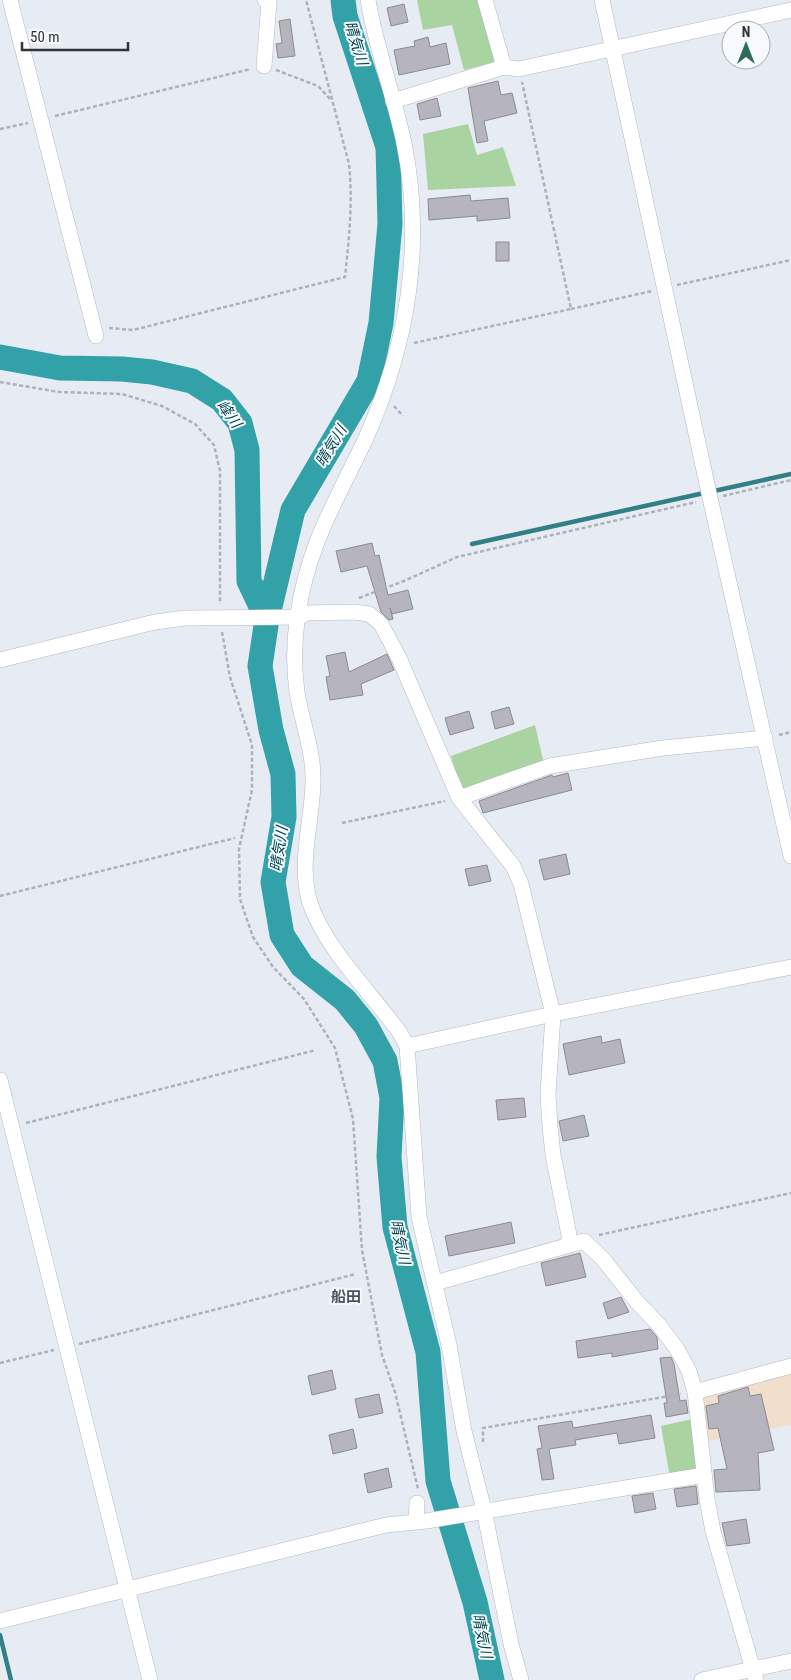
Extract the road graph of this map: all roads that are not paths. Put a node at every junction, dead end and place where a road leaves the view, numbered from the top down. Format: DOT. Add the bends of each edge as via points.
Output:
graph roads {
  1 [pos="10,0"];
  2 [pos="266,0"];
  3 [pos="368,0"];
  4 [pos="485,0"];
  5 [pos="602,0"];
  6 [pos="791,10"];
  7 [pos="614,50"];
  8 [pos="264,66"];
  9 [pos="511,68"];
  10 [pos="393,101"];
  11 [pos="95,332"];
  12 [pos="294,616"];
  13 [pos="0,660"];
  14 [pos="765,738"];
  15 [pos="459,798"];
  16 [pos="791,856"];
  17 [pos="791,967"];
  18 [pos="553,1014"];
  19 [pos="406,1046"];
  20 [pos="0,1080"];
  21 [pos="569,1245"];
  22 [pos="435,1283"];
  23 [pos="791,1366"];
  24 [pos="695,1392"];
  25 [pos="704,1474"];
  26 [pos="417,1504"];
  27 [pos="484,1510"];
  28 [pos="421,1521"];
  29 [pos="128,1589"];
  30 [pos="0,1621"];
  31 [pos="791,1661"];
  32 [pos="755,1674"];
  33 [pos="150,1680"];
  34 [pos="521,1680"];
  35 [pos="702,1680"];
  1 -- 11 [label="street"];
  2 -- 8 [label="street" via="269,2"];
  3 -- 10 [label="street"];
  4 -- 9 [label="street"];
  5 -- 7 [label="street"];
  6 -- 7 [label="street"];
  7 -- 9 [label="street"];
  7 -- 14 [label="street"];
  9 -- 10 [label="street"];
  10 -- 12 [label="street" via="404,144 412,221 408,297 384,393 318,539"];
  12 -- 13 [label="street" via="185,618 155,622"];
  12 -- 15 [label="street" via="344,612 369,614 381,624 399,658"];
  12 -- 19 [label="street" via="298,694 313,760 306,852 310,902 332,945 383,1008"];
  14 -- 15 [label="street" via="663,748 550,766"];
  14 -- 16 [label="street"];
  15 -- 18 [label="street" via="513,866 521,884"];
  17 -- 18 [label="street"];
  18 -- 19 [label="street"];
  18 -- 21 [label="street" via="548,1095 550,1126"];
  19 -- 22 [label="street" via="419,1217"];
  20 -- 29 [label="street"];
  21 -- 22 [label="street"];
  21 -- 24 [label="street" via="584,1241 603,1259 677,1349 689,1371"];
  22 -- 27 [label="street" via="464,1431"];
  23 -- 24 [label="street"];
  24 -- 25 [label="street"];
  25 -- 27 [label="street"];
  25 -- 32 [label="street" via="713,1531"];
  26 -- 28 [label="street"];
  27 -- 28 [label="street"];
  27 -- 34 [label="street"];
  28 -- 29 [label="street" via="386,1525"];
  29 -- 30 [label="street"];
  29 -- 33 [label="street"];
  31 -- 32 [label="street"];
  32 -- 35 [label="street"];
}
